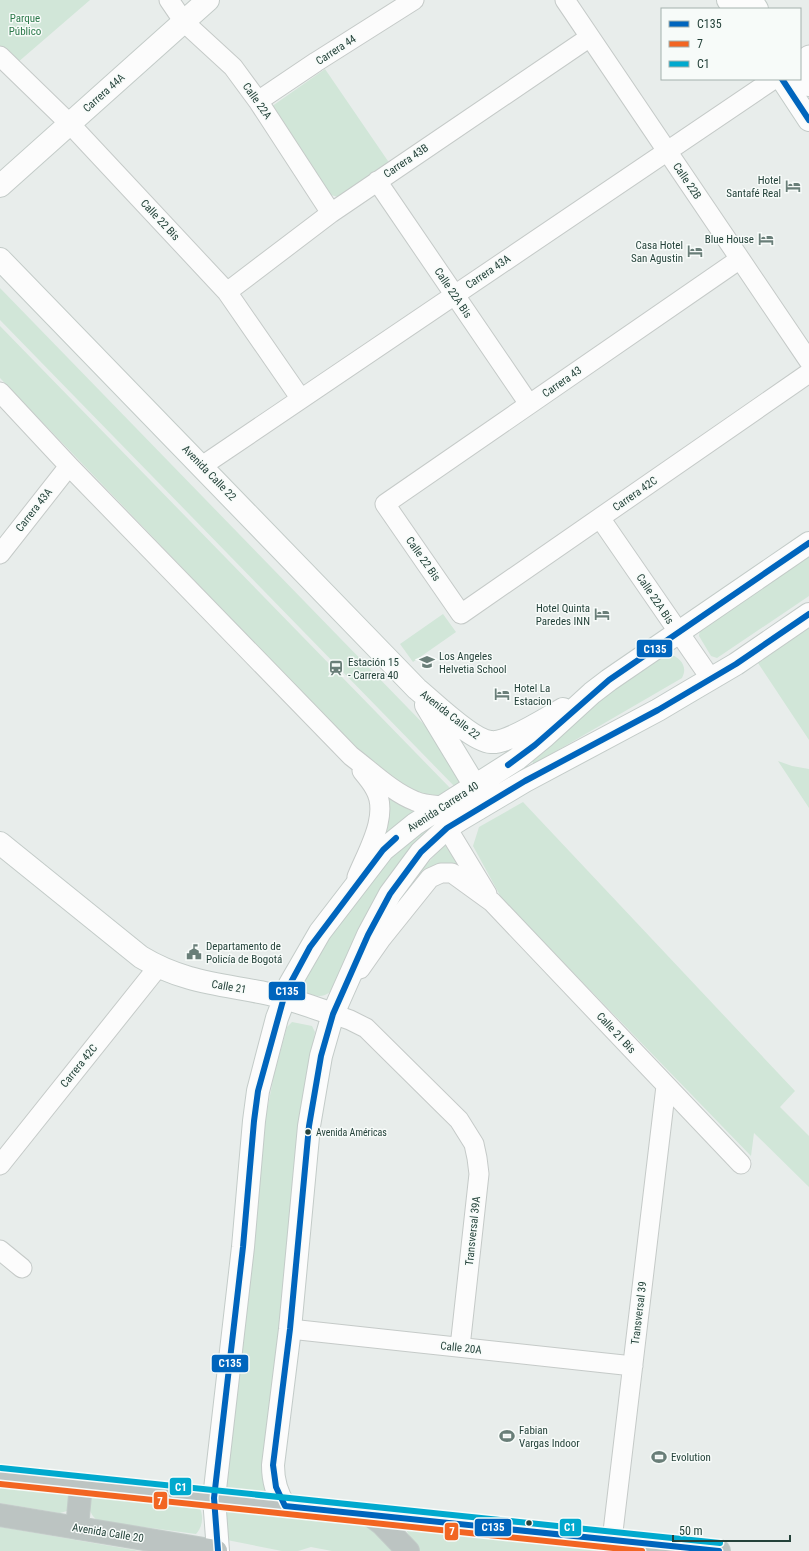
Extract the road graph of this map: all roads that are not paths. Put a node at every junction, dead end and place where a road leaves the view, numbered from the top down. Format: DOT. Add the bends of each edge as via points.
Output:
graph roads {
  1 [pos="168,0"];
  2 [pos="208,0"];
  3 [pos="414,0"];
  4 [pos="565,0"];
  5 [pos="184,22"];
  6 [pos="590,37"];
  7 [pos="0,56"];
  8 [pos="801,74"];
  9 [pos="773,80"];
  10 [pos="783,80"];
  11 [pos="809,86"];
  12 [pos="258,102"];
  13 [pos="809,120"];
  14 [pos="70,124"];
  15 [pos="667,151"];
  16 [pos="377,181"];
  17 [pos="0,186"];
  18 [pos="331,213"];
  19 [pos="0,259"];
  20 [pos="740,259"];
  21 [pos="227,292"];
  22 [pos="455,295"];
  23 [pos="809,361"];
  24 [pos="809,373"];
  25 [pos="0,392"];
  26 [pos="301,399"];
  27 [pos="529,404"];
  28 [pos="69,466"];
  29 [pos="202,466"];
  30 [pos="385,504"];
  31 [pos="600,518"];
  32 [pos="809,544"];
  33 [pos="0,554"];
  34 [pos="460,614"];
  35 [pos="809,614"];
  36 [pos="678,632"];
  37 [pos="711,679"];
  38 [pos="417,689"];
  39 [pos="592,693"];
  40 [pos="351,756"];
  41 [pos="475,786"];
  42 [pos="443,806"];
  43 [pos="447,828"];
  44 [pos="0,843"];
  45 [pos="351,892"];
  46 [pos="492,902"];
  47 [pos="158,967"];
  48 [pos="284,997"];
  49 [pos="337,1006"];
  50 [pos="666,1086"];
  51 [pos="459,1120"];
  52 [pos="740,1164"];
  53 [pos="0,1165"];
  54 [pos="0,1250"];
  55 [pos="22,1268"];
  56 [pos="290,1329"];
  57 [pos="460,1347"];
  58 [pos="633,1366"];
  59 [pos="0,1476"];
  60 [pos="81,1484"];
  61 [pos="214,1498"];
  62 [pos="286,1506"];
  63 [pos="0,1515"];
  64 [pos="370,1515"];
  65 [pos="77,1528"];
  66 [pos="612,1540"];
  67 [pos="217,1551"];
  68 [pos="408,1551"];
  69 [pos="719,1551"];
  1 -- 5 [label="street, Calle 22A"];
  2 -- 5 [label="main road, Carrera 44A"];
  3 -- 12 [label="street, Carrera 44"];
  4 -- 6 [label="street, Calle 22B"];
  5 -- 12 [label="street, Calle 22A" via="233,67"];
  5 -- 14 [label="main road, Carrera 44A"];
  6 -- 15 [label="street, Calle 22B"];
  6 -- 16 [label="street, Carrera 43B"];
  7 -- 14 [label="street, Calle 22 Bis"];
  8 -- 11 [label="main road"];
  9 -- 15 [label="street, Carrera 43A"];
  10 -- 13 [label="main road"];
  12 -- 18 [label="street, Calle 22A"];
  14 -- 17 [label="main road, Carrera 44A"];
  14 -- 21 [label="street, Calle 22 Bis"];
  15 -- 20 [label="street, Calle 22B"];
  15 -- 22 [label="street, Carrera 43A"];
  16 -- 18 [label="street, Carrera 43B"];
  16 -- 22 [label="street, Calle 22A Bis"];
  18 -- 21 [label="street, Carrera 43B"];
  19 -- 29 [label="main road, Avenida Calle 22"];
  20 -- 23 [label="street, Calle 22B"];
  20 -- 27 [label="street, Carrera 43"];
  21 -- 26 [label="street, Calle 22 Bis"];
  22 -- 26 [label="street, Carrera 43A"];
  22 -- 27 [label="street, Calle 22A Bis"];
  24 -- 31 [label="street, Carrera 42C"];
  25 -- 28 [label="street"];
  26 -- 29 [label="street, Carrera 43A"];
  27 -- 30 [label="street, Carrera 43"];
  28 -- 33 [label="street, Carrera 43A"];
  28 -- 40 [label="street"];
  29 -- 38 [label="main road, Avenida Calle 22"];
  30 -- 34 [label="street, Calle 22 Bis"];
  31 -- 34 [label="street, Carrera 42C"];
  31 -- 36 [label="street, Calle 22A Bis"];
  32 -- 36 [label="main road, Avenida Carrera 40"];
  35 -- 37 [label="main road, Avenida Carrera 40"];
  36 -- 37 [label="street, Calle 22A Bis"];
  36 -- 39 [label="main road, Avenida Carrera 40"];
  37 -- 43 [label="main road, Avenida Carrera 40" via="525,781"];
  38 -- 39 [label="main road, Avenida Calle 22" via="475,736 491,742 510,738"];
  38 -- 41 [label="main road, Avenida Calle 22"];
  39 -- 41 [label="main road, Avenida Carrera 40" via="517,759"];
  40 -- 42 [label="street" via="408,798"];
  40 -- 45 [label="street" via="375,789 380,807 376,832"];
  41 -- 42 [label="main road, Avenida Carrera 40"];
  42 -- 45 [label="main road, Avenida Carrera 40" via="415,824 383,850"];
  43 -- 46 [label="street, Calle 21 Bis"];
  43 -- 49 [label="main road, Avenida Carrera 40" via="420,852 390,894 368,935"];
  44 -- 47 [label="main road, Calle 21" via="141,957"];
  45 -- 48 [label="main road, Avenida Carrera 40" via="310,947"];
  46 -- 49 [label="street, Calle 21 Bis" via="452,873 441,873 430,878 381,939"];
  46 -- 50 [label="street, Calle 21 Bis"];
  47 -- 48 [label="main road, Calle 21" via="206,983"];
  47 -- 53 [label="street, Carrera 42C"];
  48 -- 49 [label="main road, Calle 21"];
  48 -- 61 [label="main road, Avenida Carrera 40" via="260,1083 254,1121 243,1247"];
  49 -- 51 [label="street, Calle 21" via="350,1020 366,1028"];
  49 -- 56 [label="main road, Avenida Carrera 40" via="321,1056 309,1126"];
  50 -- 52 [label="street, Calle 21 Bis"];
  50 -- 58 [label="street, Transversal 39"];
  51 -- 57 [label="street, Transversal 39A" via="474,1144 480,1174"];
  54 -- 55 [label="street"];
  56 -- 57 [label="street, Calle 20A"];
  56 -- 62 [label="main road, Avenida Carrera 40" via="273,1465 274,1482 279,1498"];
  57 -- 58 [label="street, Calle 20A"];
  58 -- 66 [label="street, Transversal 39"];
  59 -- 60 [label="highway"];
  60 -- 61 [label="highway"];
  60 -- 65 [label="highway"];
  61 -- 62 [label="highway"];
  61 -- 67 [label="main road, Avenida Carrera 40"];
  62 -- 64 [label="highway"];
  63 -- 65 [label="highway, Avenida Calle 20"];
  64 -- 66 [label="highway"];
  64 -- 68 [label="highway"];
  65 -- 67 [label="highway, Avenida Calle 20"];
  66 -- 69 [label="highway"];
}
